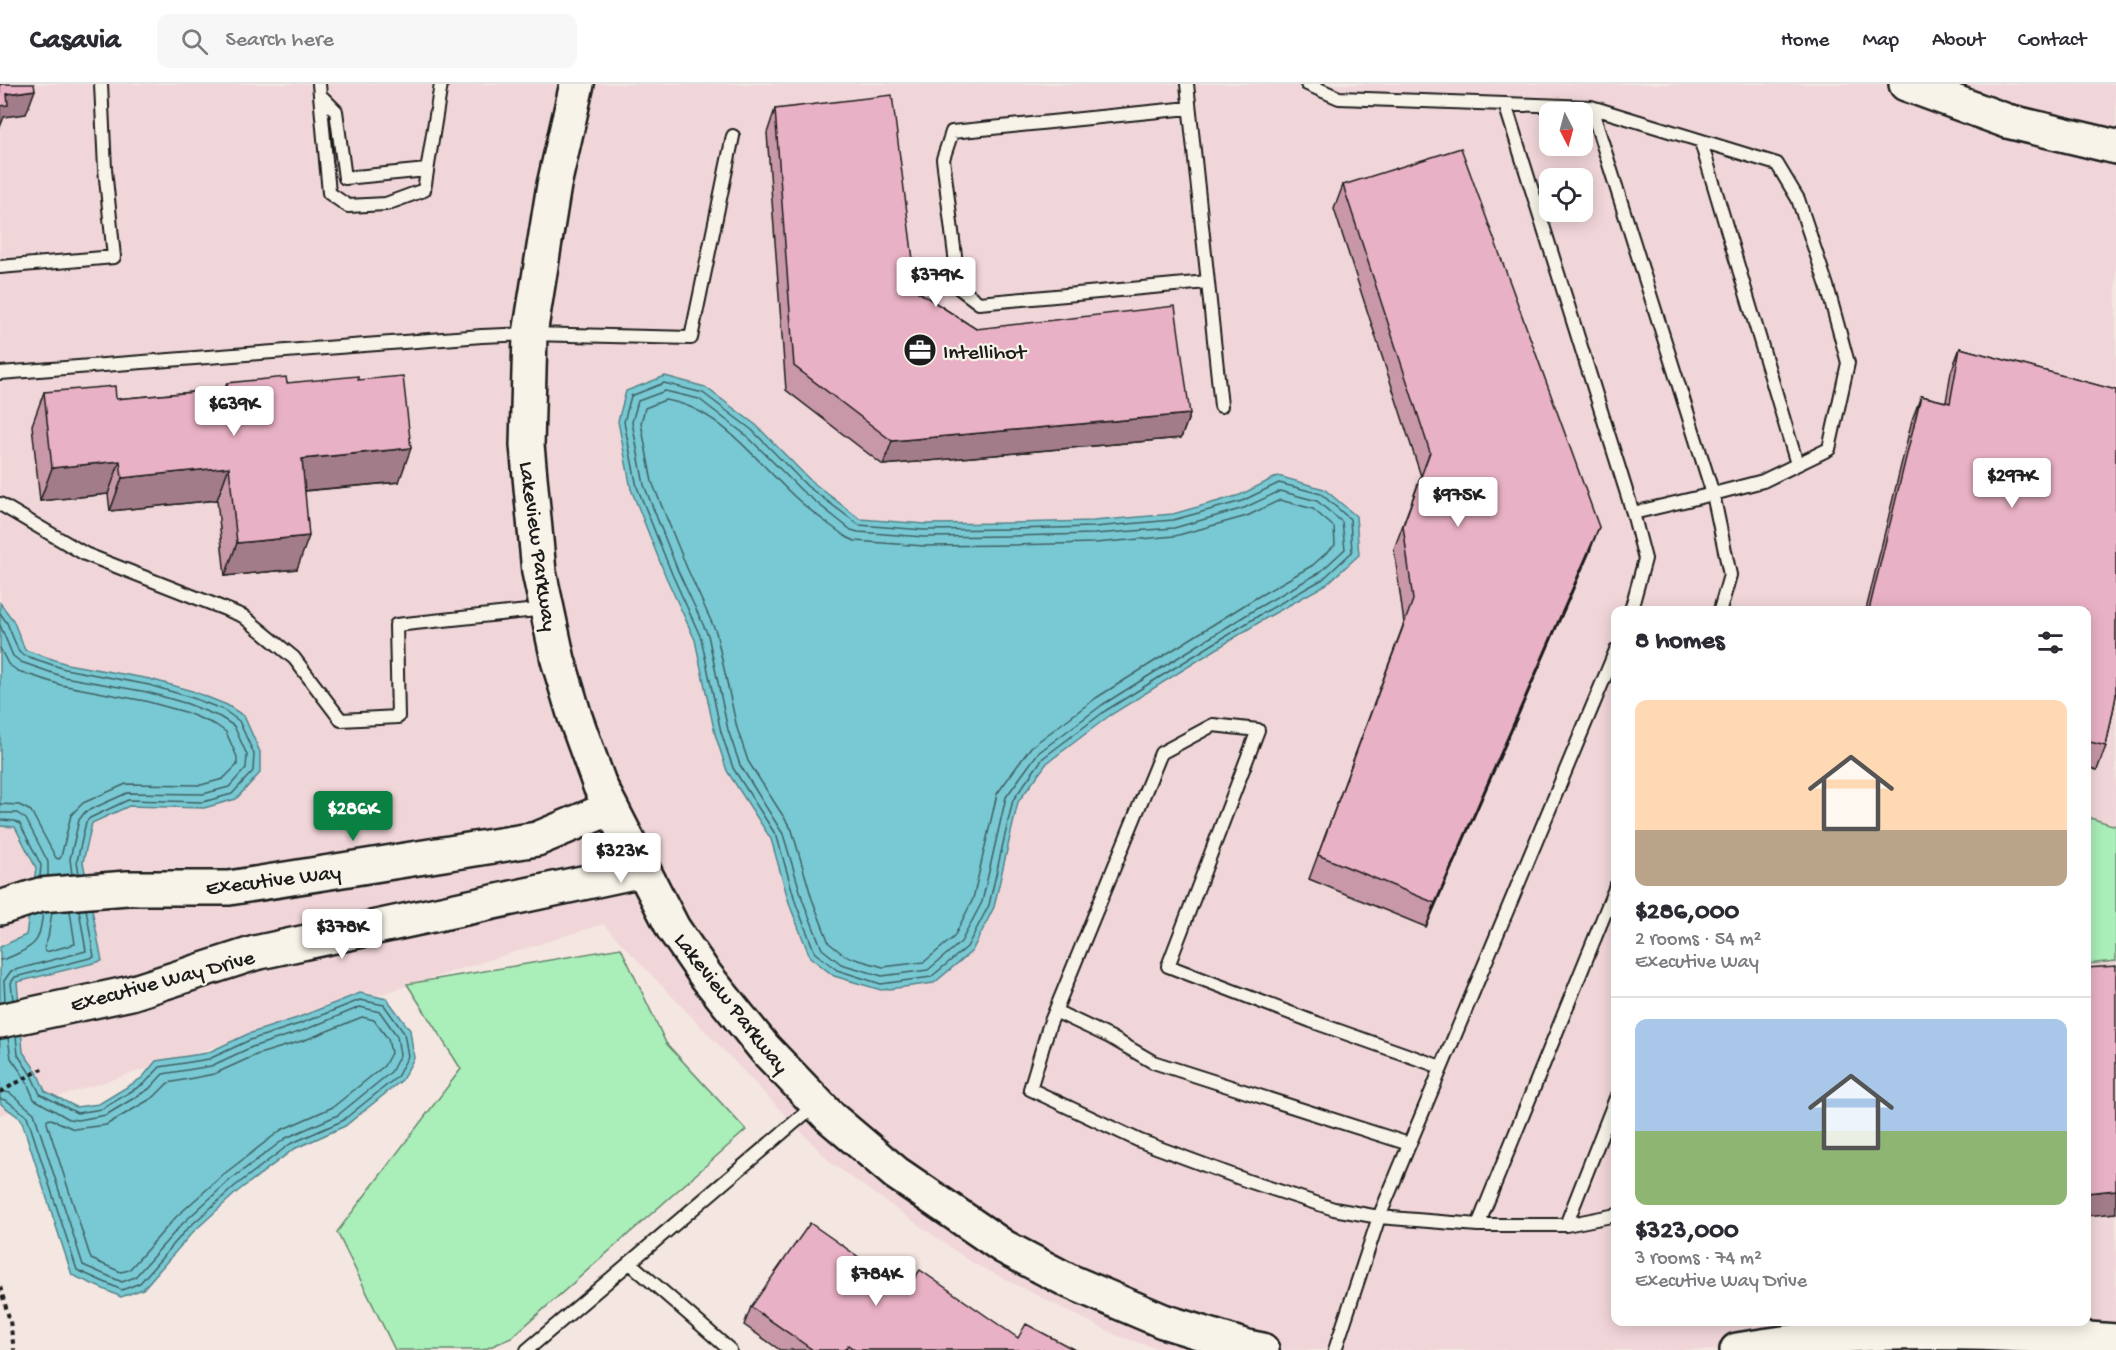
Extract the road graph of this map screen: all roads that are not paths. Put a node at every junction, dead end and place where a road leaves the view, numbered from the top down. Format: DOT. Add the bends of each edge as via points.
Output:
graph roads {
  1 [pos="101,84"];
  2 [pos="441,84"];
  3 [pos="578,84"];
  4 [pos="1187,84"];
  5 [pos="1307,84"];
  6 [pos="1906,84"];
  7 [pos="320,90"];
  8 [pos="1505,104"];
  9 [pos="1539,105"];
  10 [pos="1593,107"];
  11 [pos="1190,108"];
  12 [pos="1593,110"];
  13 [pos="733,136"];
  14 [pos="1701,142"];
  15 [pos="2116,147"];
  16 [pos="427,170"];
  17 [pos="0,267"];
  18 [pos="1207,282"];
  19 [pos="530,334"];
  20 [pos="0,373"];
  21 [pos="1221,406"];
  22 [pos="1797,464"];
  23 [pos="1713,494"];
  24 [pos="0,504"];
  25 [pos="1633,513"];
  26 [pos="1632,606"];
  27 [pos="1721,606"];
  28 [pos="547,609"];
  29 [pos="1611,662"];
  30 [pos="611,808"];
  31 [pos="643,870"];
  32 [pos="1611,898"];
  33 [pos="7,905"];
  34 [pos="1055,1011"];
  35 [pos="0,1021"];
  36 [pos="1441,1067"];
  37 [pos="817,1104"];
  38 [pos="1611,1111"];
  39 [pos="1409,1144"];
  40 [pos="1611,1216"];
  41 [pos="1378,1217"];
  42 [pos="1478,1225"];
  43 [pos="1566,1225"];
  44 [pos="630,1263"];
  45 [pos="1941,1327"];
  46 [pos="2116,1341"];
  47 [pos="1847,1343"];
  48 [pos="527,1350"];
  49 [pos="730,1350"];
  50 [pos="1262,1350"];
  51 [pos="1335,1350"];
  52 [pos="1737,1350"];
  1 -- 17 [label="lane" via="114,257"];
  2 -- 16 [label="lane"];
  3 -- 19 [label="street, Lakeview Parkway" via="554,185"];
  4 -- 11 [label="lane"];
  5 -- 8 [label="lane" via="1339,98"];
  6 -- 15 [label="street" via="2007,121"];
  7 -- 16 [label="lane" via="336,111 345,178"];
  7 -- 16 [label="lane" via="329,194 348,206 386,204 424,190"];
  8 -- 9 [label="lane"];
  8 -- 25 [label="lane"];
  10 -- 14 [label="lane"];
  11 -- 18 [label="lane"];
  11 -- 18 [label="lane" via="952,132 943,159 958,288 980,303"];
  12 -- 23 [label="lane"];
  13 -- 19 [label="lane" via="691,338"];
  14 -- 22 [label="lane"];
  14 -- 22 [label="lane" via="1777,164 1798,199 1827,286 1848,363 1829,449"];
  18 -- 21 [label="lane"];
  19 -- 20 [label="lane"];
  19 -- 28 [label="street, Lakeview Parkway" via="527,445 539,572"];
  22 -- 23 [label="lane" via="1763,481"];
  23 -- 25 [label="lane"];
  23 -- 27 [label="lane" via="1730,575"];
  24 -- 28 [label="lane" via="85,554 243,616 294,658 341,720 398,717 396,625"];
  25 -- 26 [label="lane" via="1645,559"];
  28 -- 30 [label="street, Lakeview Parkway" via="575,717"];
  29 -- 36 [label="lane"];
  30 -- 31 [label="street, Lakeview Parkway"];
  30 -- 33 [label="street, Executive Way" via="537,839 229,888 127,888 40,896"];
  31 -- 35 [label="street, Executive Way Drive" via="255,953 131,993"];
  31 -- 37 [label="street, Lakeview Parkway" via="706,976 765,1049"];
  32 -- 42 [label="lane"];
  34 -- 36 [label="lane" via="1161,753 1213,725 1258,730 1168,966"];
  34 -- 39 [label="lane" via="1153,1062"];
  34 -- 41 [label="lane" via="1030,1089 1140,1141 1248,1181 1334,1209"];
  36 -- 39 [label="lane"];
  37 -- 44 [label="lane"];
  37 -- 50 [label="street, Lakeview Parkway" via="896,1173 1004,1247 1069,1281 1163,1322"];
  38 -- 43 [label="lane"];
  39 -- 41 [label="lane"];
  40 -- 43 [label="lane"];
  41 -- 42 [label="lane"];
  41 -- 51 [label="lane"];
  42 -- 43 [label="lane"];
  44 -- 48 [label="lane"];
  44 -- 49 [label="lane"];
  45 -- 46 [label="street"];
  45 -- 47 [label="street"];
  47 -- 52 [label="street" via="1821,1338"];
}
